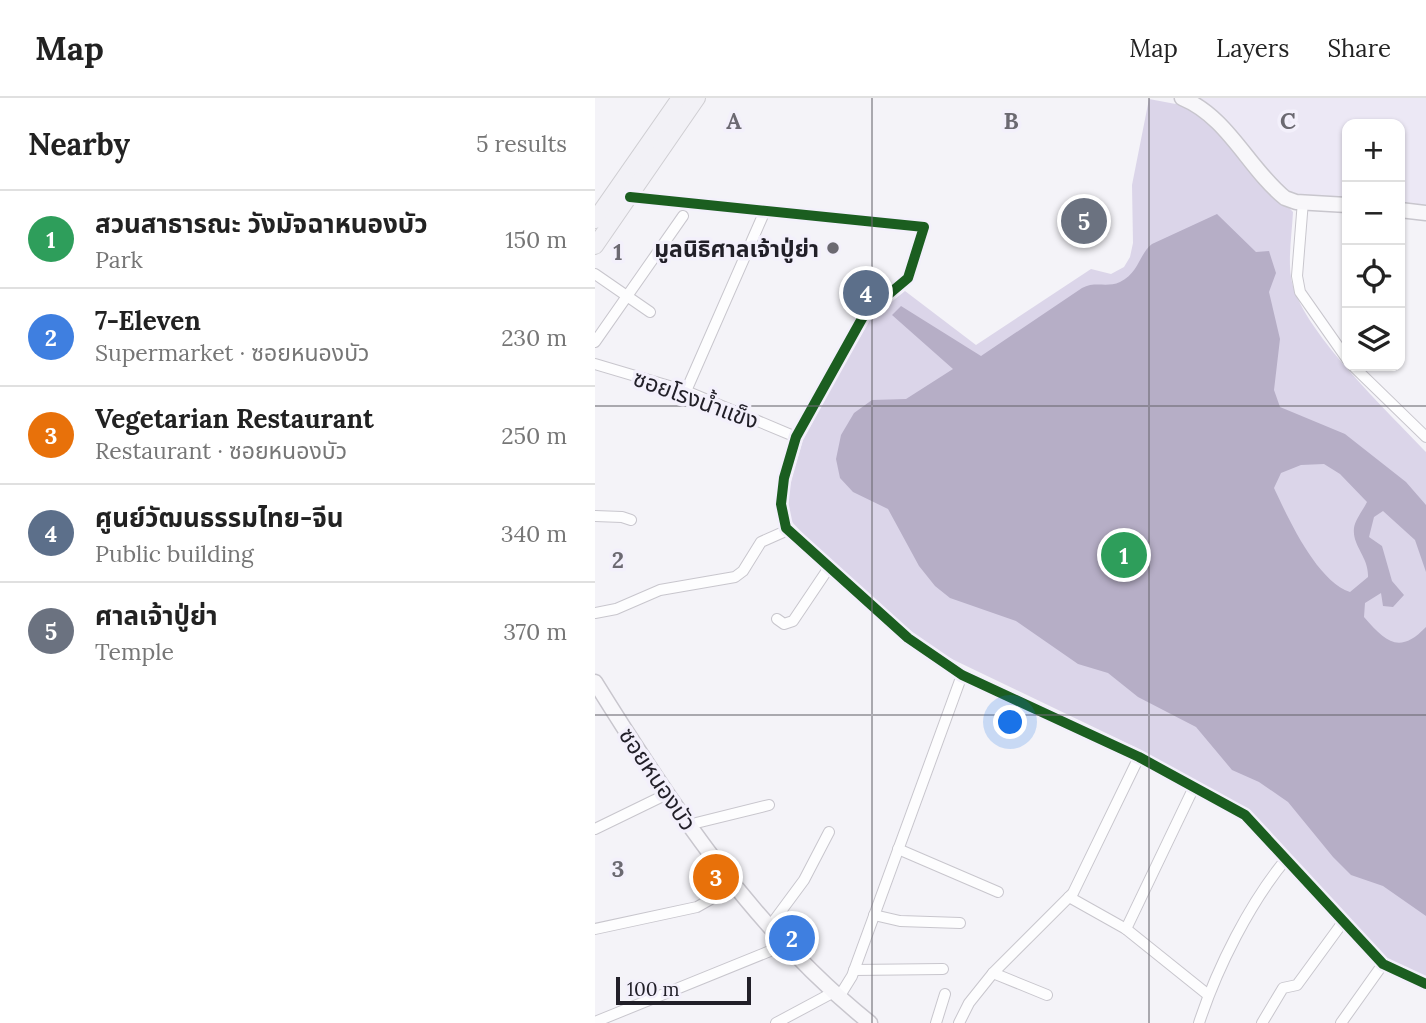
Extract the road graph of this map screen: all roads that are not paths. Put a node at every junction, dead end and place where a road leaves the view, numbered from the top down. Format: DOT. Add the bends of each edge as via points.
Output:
graph roads {
  1 [pos="680,98"];
  2 [pos="697,98"];
  3 [pos="1182,98"];
  4 [pos="623,198"];
  5 [pos="1303,201"];
  6 [pos="1342,205"];
  7 [pos="1405,211"];
  8 [pos="764,213"];
  9 [pos="1426,213"];
  10 [pos="683,216"];
  11 [pos="595,220"];
  12 [pos="595,246"];
  13 [pos="595,274"];
  14 [pos="627,296"];
  15 [pos="650,312"];
  16 [pos="595,342"];
  17 [pos="1342,352"];
  18 [pos="595,364"];
  19 [pos="1358,371"];
  20 [pos="686,391"];
  21 [pos="796,438"];
  22 [pos="1426,438"];
  23 [pos="595,516"];
  24 [pos="631,520"];
  25 [pos="788,530"];
  26 [pos="828,569"];
  27 [pos="595,613"];
  28 [pos="777,619"];
  29 [pos="962,675"];
  30 [pos="595,682"];
  31 [pos="1139,757"];
  32 [pos="1194,787"];
  33 [pos="665,794"];
  34 [pos="769,805"];
  35 [pos="688,825"];
  36 [pos="595,829"];
  37 [pos="829,832"];
  38 [pos="898,849"];
  39 [pos="1287,858"];
  40 [pos="734,886"];
  41 [pos="998,892"];
  42 [pos="1069,897"];
  43 [pos="874,915"];
  44 [pos="1343,922"];
  45 [pos="960,923"];
  46 [pos="771,926"];
  47 [pos="595,929"];
  48 [pos="1126,929"];
  49 [pos="785,941"];
  50 [pos="1383,964"];
  51 [pos="943,969"];
  52 [pos="854,970"];
  53 [pos="993,972"];
  54 [pos="1426,985"];
  55 [pos="837,994"];
  56 [pos="945,994"];
  57 [pos="1207,994"];
  58 [pos="1047,995"];
  59 [pos="595,1022"];
  60 [pos="776,1023"];
  61 [pos="870,1023"];
  62 [pos="936,1023"];
  63 [pos="960,1023"];
  64 [pos="1199,1023"];
  65 [pos="1262,1023"];
  66 [pos="1341,1023"];
  1 -- 4 [label="main road"];
  2 -- 4 [label="main road"];
  3 -- 5 [label="street" via="1218,123 1277,192"];
  4 -- 8 [label="street"];
  4 -- 11 [label="main road"];
  4 -- 12 [label="main road"];
  5 -- 6 [label="street"];
  5 -- 17 [label="street" via="1297,276 1300,292"];
  7 -- 9 [label="street"];
  8 -- 20 [label="street"];
  8 -- 21 [label="street" via="924,227 908,278 864,315"];
  10 -- 14 [label="street"];
  13 -- 14 [label="street"];
  14 -- 15 [label="street"];
  14 -- 16 [label="street"];
  18 -- 20 [label="street, ซอยโรงน้ำแข็ง"];
  19 -- 22 [label="street"];
  20 -- 21 [label="street, ซอยโรงน้ำแข็ง"];
  21 -- 25 [label="street" via="781,504"];
  23 -- 24 [label="street"];
  25 -- 26 [label="street"];
  25 -- 27 [label="street" via="761,542 735,578 660,590"];
  26 -- 28 [label="street" via="793,621 784,624"];
  26 -- 29 [label="street" via="908,638"];
  29 -- 31 [label="street"];
  29 -- 38 [label="street"];
  30 -- 33 [label="street, ซอยหนองบัว"];
  31 -- 32 [label="street"];
  31 -- 42 [label="street"];
  32 -- 39 [label="street" via="1245,815"];
  32 -- 48 [label="street"];
  33 -- 35 [label="street, ซอยหนองบัว"];
  33 -- 36 [label="street"];
  34 -- 35 [label="street"];
  35 -- 40 [label="street, ซอยหนองบัว"];
  37 -- 46 [label="street" via="804,880"];
  38 -- 41 [label="street"];
  38 -- 43 [label="street"];
  39 -- 44 [label="street"];
  39 -- 57 [label="street" via="1271,877"];
  40 -- 46 [label="street, ซอยหนองบัว"];
  40 -- 47 [label="street" via="697,907"];
  42 -- 48 [label="street"];
  42 -- 53 [label="street"];
  43 -- 45 [label="street"];
  43 -- 52 [label="street"];
  44 -- 50 [label="street"];
  44 -- 65 [label="street" via="1297,985 1283,988"];
  46 -- 49 [label="street, ซอยหนองบัว"];
  48 -- 57 [label="street"];
  49 -- 55 [label="street, ซอยหนองบัว"];
  49 -- 59 [label="street"];
  50 -- 54 [label="street"];
  50 -- 66 [label="street"];
  51 -- 52 [label="street"];
  52 -- 55 [label="street"];
  53 -- 58 [label="street"];
  53 -- 63 [label="street"];
  55 -- 60 [label="street"];
  55 -- 61 [label="street, ซอยหนองบัว"];
  56 -- 62 [label="street"];
  57 -- 64 [label="street"];
}
